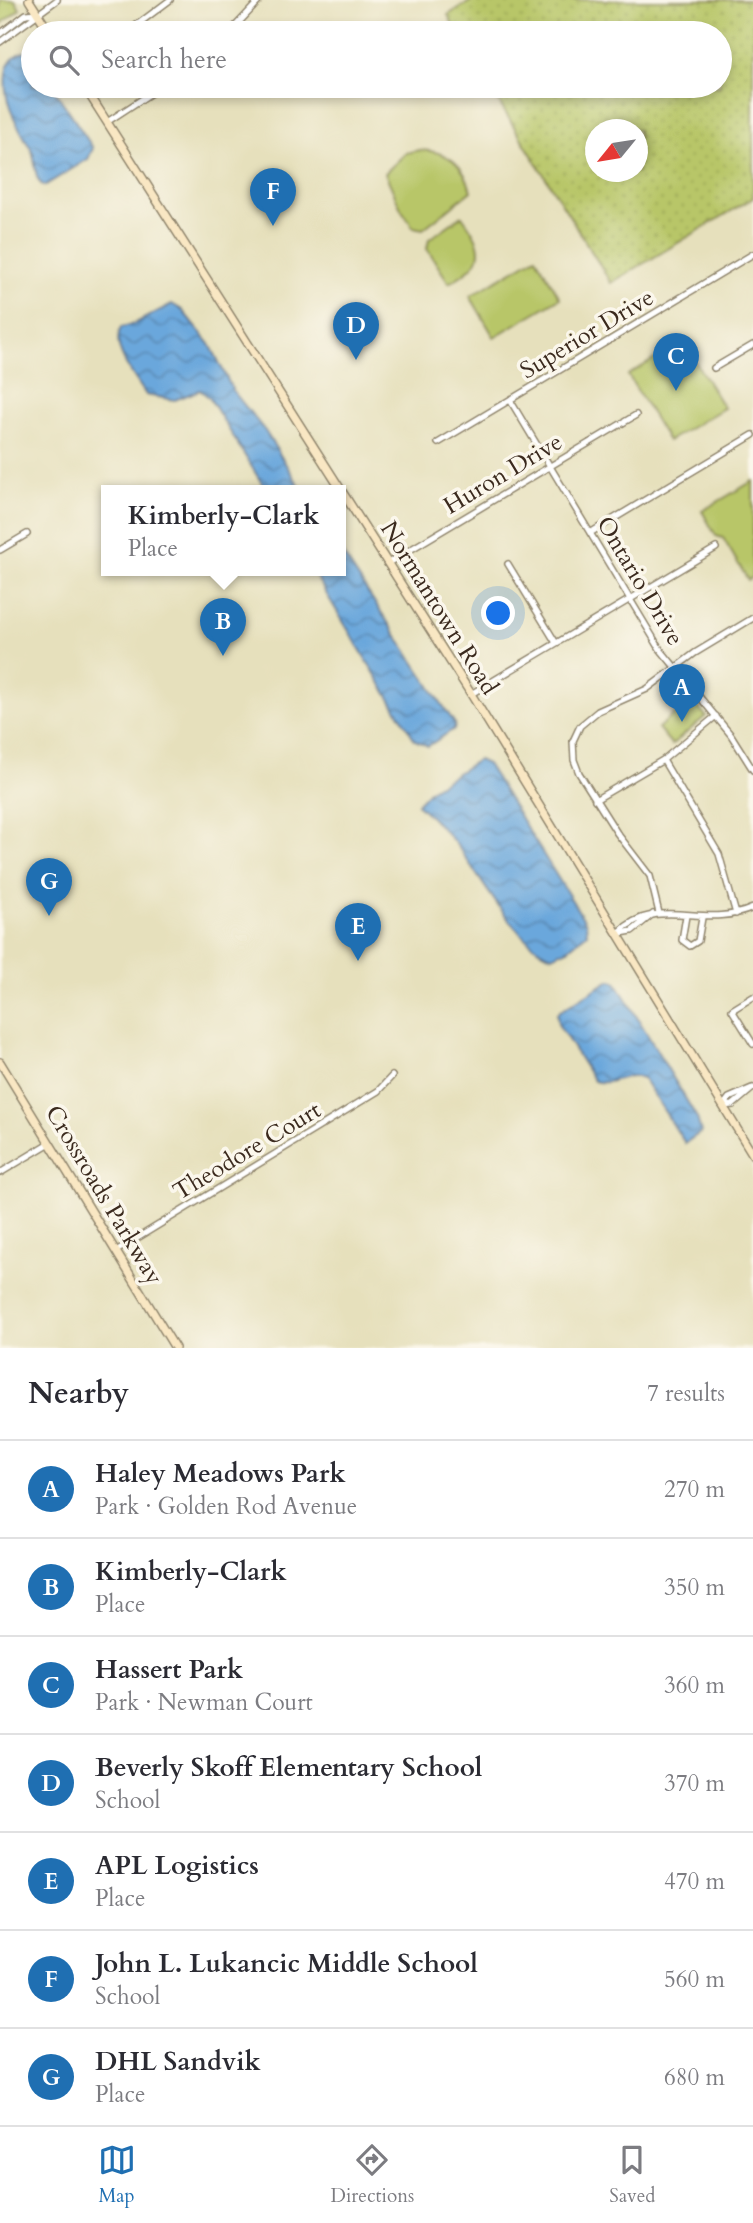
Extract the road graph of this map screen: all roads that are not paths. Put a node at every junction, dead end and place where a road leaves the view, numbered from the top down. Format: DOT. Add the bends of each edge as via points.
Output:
graph roads {
  1 [pos="29,0"];
  2 [pos="57,0"];
  3 [pos="170,0"];
  4 [pos="260,0"];
  5 [pos="37,13"];
  6 [pos="32,21"];
  7 [pos="42,21"];
  8 [pos="142,21"];
  9 [pos="240,21"];
  10 [pos="21,28"];
  11 [pos="0,34"];
  12 [pos="0,42"];
  13 [pos="92,98"];
  14 [pos="144,98"];
  15 [pos="107,122"];
  16 [pos="753,254"];
  17 [pos="753,345"];
  18 [pos="715,368"];
  19 [pos="510,400"];
  20 [pos="636,415"];
  21 [pos="753,435"];
  22 [pos="438,443"];
  23 [pos="550,467"];
  24 [pos="338,485"];
  25 [pos="346,497"];
  26 [pos="590,533"];
  27 [pos="27,534"];
  28 [pos="716,548"];
  29 [pos="0,550"];
  30 [pos="388,563"];
  31 [pos="508,564"];
  32 [pos="630,600"];
  33 [pos="753,618"];
  34 [pos="556,643"];
  35 [pos="675,670"];
  36 [pos="471,694"];
  37 [pos="716,716"];
  38 [pos="663,760"];
  39 [pos="753,769"];
  40 [pos="596,800"];
  41 [pos="753,908"];
  42 [pos="656,914"];
  43 [pos="686,915"];
  44 [pos="736,915"];
  45 [pos="702,918"];
  46 [pos="618,933"];
  47 [pos="753,997"];
  48 [pos="753,1044"];
  49 [pos="0,1062"];
  50 [pos="391,1076"];
  51 [pos="753,1088"];
  52 [pos="723,1106"];
  53 [pos="50,1143"];
  54 [pos="753,1155"];
  55 [pos="0,1173"];
  56 [pos="116,1251"];
  57 [pos="175,1348"];
  1 -- 5 [label="street"];
  2 -- 5 [label="street"];
  3 -- 8 [label="street"];
  4 -- 9 [label="street"];
  5 -- 6 [label="street"];
  5 -- 7 [label="street"];
  5 -- 11 [label="street" via="26,14"];
  10 -- 12 [label="street"];
  13 -- 15 [label="street, Normantown Road"];
  14 -- 15 [label="street"];
  15 -- 24 [label="street, Normantown Road"];
  16 -- 19 [label="street, Superior Drive"];
  17 -- 18 [label="street"];
  19 -- 22 [label="street, Superior Drive"];
  19 -- 23 [label="street, Ontario Drive"];
  20 -- 23 [label="street, Huron Drive"];
  21 -- 26 [label="street"];
  23 -- 26 [label="street, Ontario Drive"];
  23 -- 30 [label="street, Huron Drive"];
  25 -- 30 [label="street, Normantown Road"];
  26 -- 32 [label="street, Ontario Drive"];
  27 -- 29 [label="street"];
  28 -- 32 [label="street"];
  30 -- 36 [label="street, Normantown Road"];
  31 -- 34 [label="street"];
  32 -- 34 [label="street"];
  32 -- 35 [label="street, Ontario Drive"];
  33 -- 35 [label="street"];
  34 -- 36 [label="street"];
  35 -- 37 [label="street, Ontario Drive"];
  35 -- 40 [label="street" via="647,689 598,711 580,726 573,741 574,760"];
  36 -- 46 [label="street, Normantown Road"];
  37 -- 38 [label="street"];
  37 -- 39 [label="street, Ontario Drive"];
  38 -- 40 [label="street"];
  38 -- 44 [label="street" via="719,854"];
  40 -- 42 [label="street" via="650,876"];
  41 -- 44 [label="street"];
  42 -- 43 [label="street"];
  42 -- 46 [label="street" via="646,914"];
  43 -- 45 [label="street"];
  43 -- 45 [label="street" via="685,946 698,941"];
  44 -- 45 [label="street"];
  46 -- 52 [label="street, Normantown Road"];
  47 -- 48 [label="street" via="732,1010"];
  49 -- 53 [label="street, Crossroads Parkway"];
  50 -- 56 [label="street, Theodore Court" via="378,1091"];
  51 -- 52 [label="street" via="733,1105"];
  52 -- 54 [label="street, Normantown Road"];
  53 -- 55 [label="street"];
  53 -- 56 [label="street, Crossroads Parkway"];
  56 -- 57 [label="street, Crossroads Parkway"];
}
